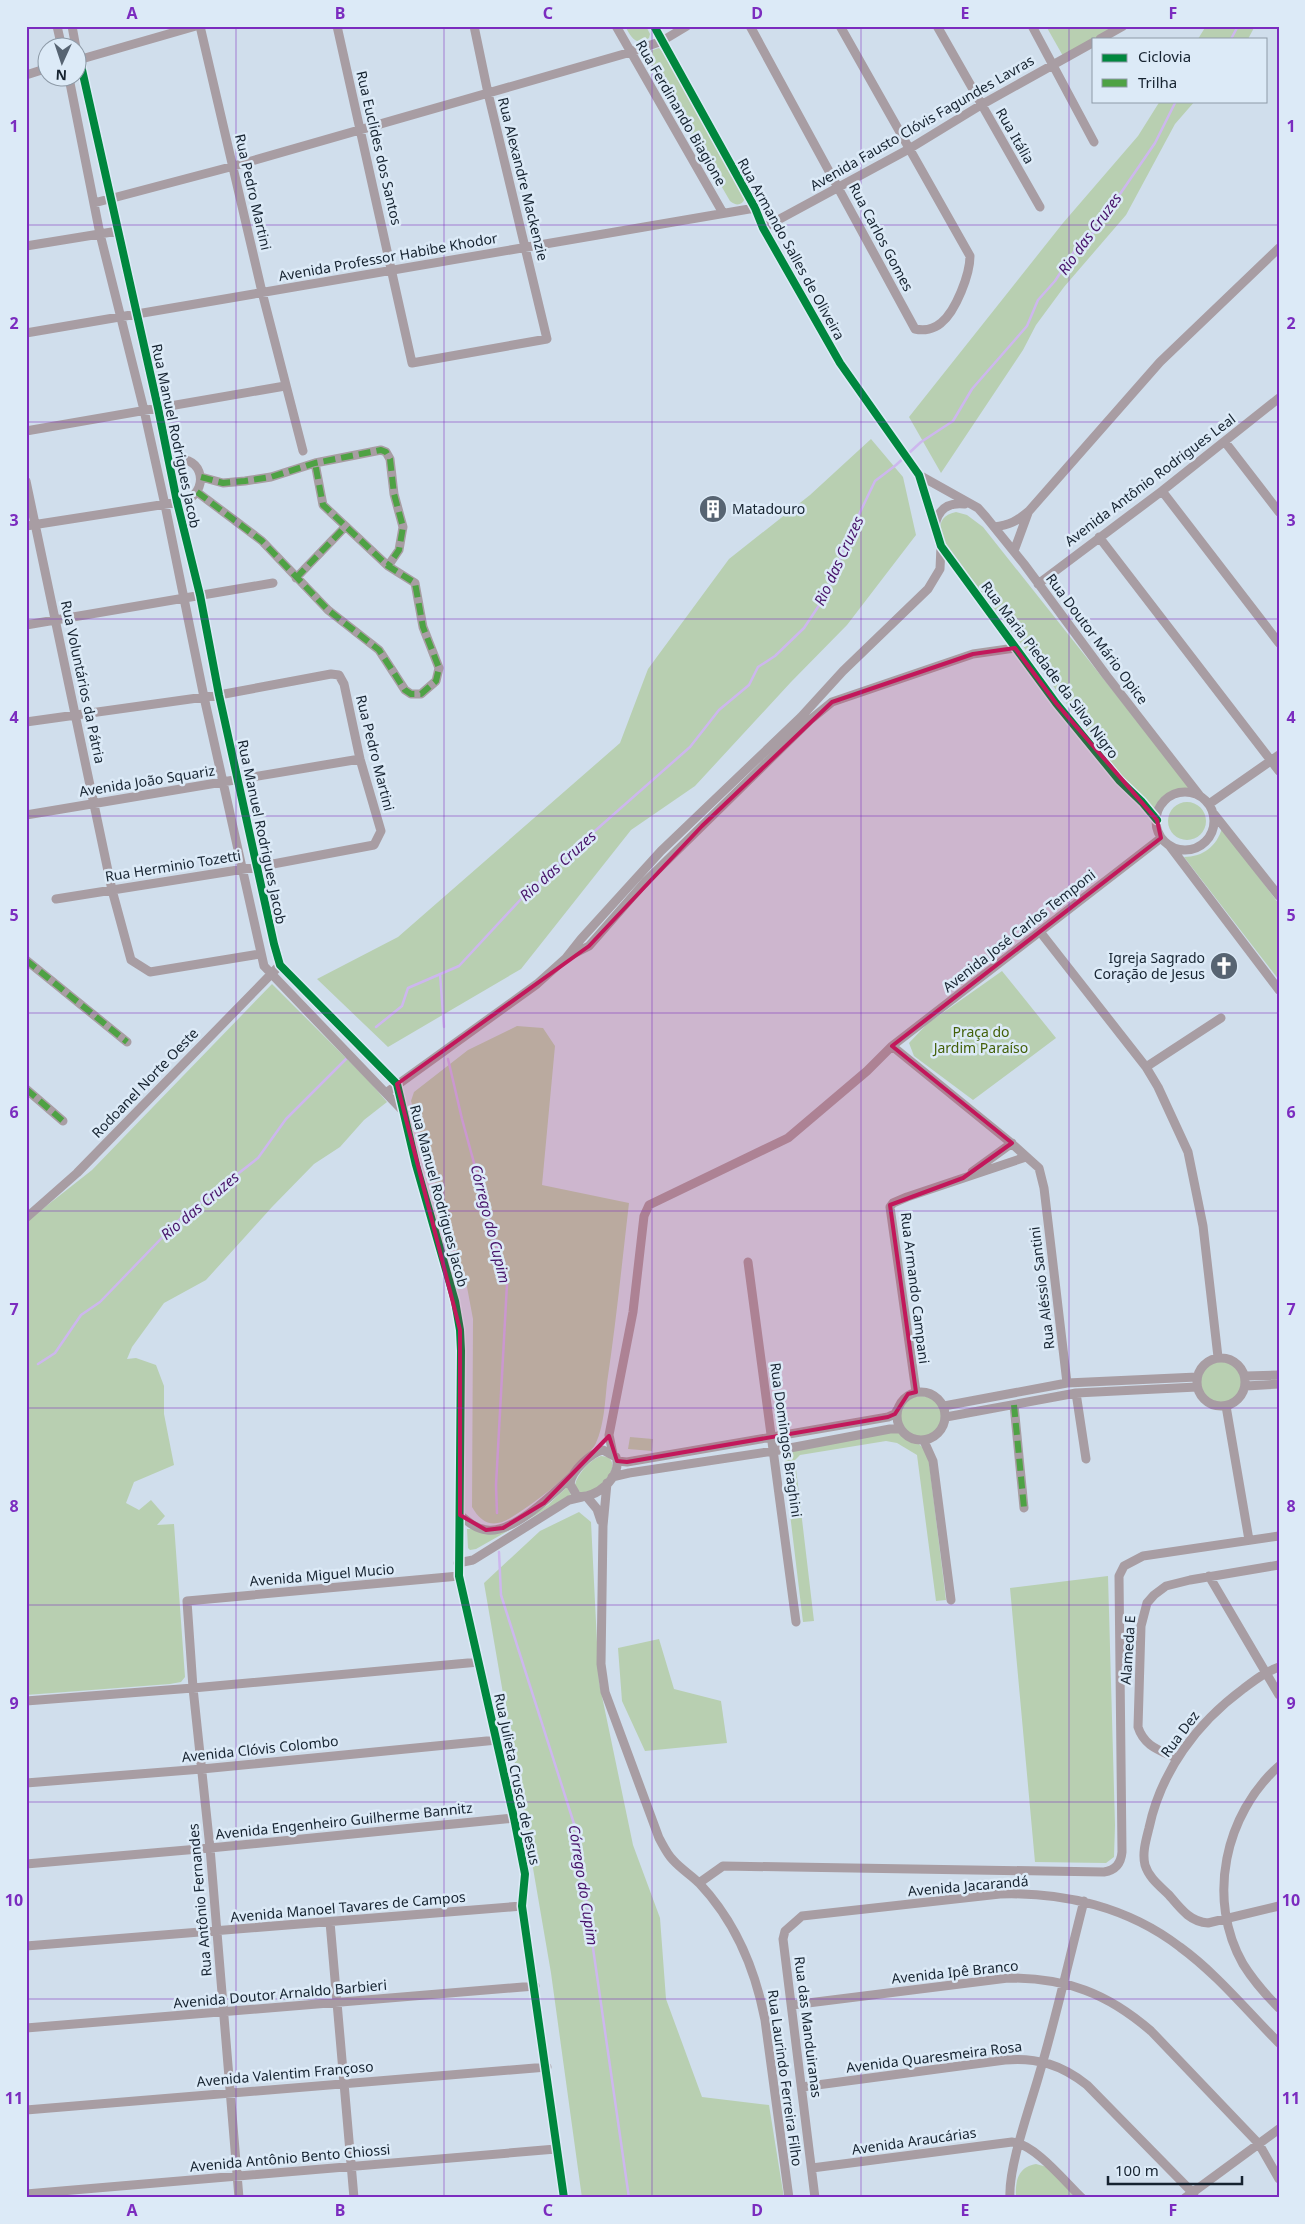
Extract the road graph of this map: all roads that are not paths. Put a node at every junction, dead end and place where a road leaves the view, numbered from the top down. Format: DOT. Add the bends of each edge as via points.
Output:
graph roads {
  1 [pos="196,26"];
  2 [pos="200,26"];
  3 [pos="337,26"];
  4 [pos="474,26"];
  5 [pos="616,26"];
  6 [pos="654,26"];
  7 [pos="687,26"];
  8 [pos="750,26"];
  9 [pos="840,26"];
  10 [pos="937,26"];
  11 [pos="1032,26"];
  12 [pos="1123,26"];
  13 [pos="1102,38"];
  14 [pos="662,41"];
  15 [pos="1092,43"];
  16 [pos="631,52"];
  17 [pos="88,54"];
  18 [pos="1053,64"];
  19 [pos="71,88"];
  20 [pos="85,88"];
  21 [pos="488,93"];
  22 [pos="981,105"];
  23 [pos="361,130"];
  24 [pos="1094,142"];
  25 [pos="910,149"];
  26 [pos="234,166"];
  27 [pos="839,188"];
  28 [pos="111,198"];
  29 [pos="94,203"];
  30 [pos="1040,207"];
  31 [pos="755,208"];
  32 [pos="723,213"];
  33 [pos="763,228"];
  34 [pos="118,231"];
  35 [pos="100,234"];
  36 [pos="26,246"];
  37 [pos="525,246"];
  38 [pos="1279,248"];
  39 [pos="392,270"];
  40 [pos="262,292"];
  41 [pos="137,315"];
  42 [pos="120,318"];
  43 [pos="26,334"];
  44 [pos="412,363"];
  45 [pos="286,386"];
  46 [pos="1279,398"];
  47 [pos="158,408"];
  48 [pos="144,410"];
  49 [pos="26,431"];
  50 [pos="1225,442"];
  51 [pos="303,451"];
  52 [pos="170,461"];
  53 [pos="315,463"];
  54 [pos="919,475"];
  55 [pos="201,477"];
  56 [pos="26,481"];
  57 [pos="1162,491"];
  58 [pos="198,492"];
  59 [pos="177,502"];
  60 [pos="968,504"];
  61 [pos="165,505"];
  62 [pos="1029,510"];
  63 [pos="1279,512"];
  64 [pos="31,526"];
  65 [pos="994,526"];
  66 [pos="345,527"];
  67 [pos="934,527"];
  68 [pos="1099,537"];
  69 [pos="941,546"];
  70 [pos="1014,551"];
  71 [pos="388,566"];
  72 [pos="296,578"];
  73 [pos="273,583"];
  74 [pos="1038,584"];
  75 [pos="200,595"];
  76 [pos="185,597"];
  77 [pos="55,619"];
  78 [pos="26,625"];
  79 [pos="1279,643"];
  80 [pos="1015,648"];
  81 [pos="219,695"];
  82 [pos="204,697"];
  83 [pos="77,714"];
  84 [pos="26,722"];
  85 [pos="360,758"];
  86 [pos="1275,758"];
  87 [pos="1279,771"];
  88 [pos="237,781"];
  89 [pos="222,783"];
  90 [pos="1200,796"];
  91 [pos="96,802"];
  92 [pos="1209,804"];
  93 [pos="1214,814"];
  94 [pos="26,815"];
  95 [pos="1157,820"];
  96 [pos="379,838"];
  97 [pos="1161,838"];
  98 [pos="1169,845"];
  99 [pos="257,867"];
  100 [pos="241,869"];
  101 [pos="112,890"];
  102 [pos="1279,896"];
  103 [pos="56,899"];
  104 [pos="1041,933"];
  105 [pos="260,954"];
  106 [pos="566,958"];
  107 [pos="26,960"];
  108 [pos="280,965"];
  109 [pos="270,974"];
  110 [pos="1279,990"];
  111 [pos="1221,1018"];
  112 [pos="127,1042"];
  113 [pos="892,1046"];
  114 [pos="1146,1067"];
  115 [pos="397,1084"];
  116 [pos="26,1089"];
  117 [pos="386,1093"];
  118 [pos="403,1111"];
  119 [pos="63,1120"];
  120 [pos="1012,1143"];
  121 [pos="1026,1156"];
  122 [pos="963,1178"];
  123 [pos="26,1218"];
  124 [pos="748,1262"];
  125 [pos="1218,1357"];
  126 [pos="1279,1375"];
  127 [pos="1197,1377"];
  128 [pos="1246,1381"];
  129 [pos="1067,1383"];
  130 [pos="1279,1384"];
  131 [pos="1197,1387"];
  132 [pos="916,1392"];
  133 [pos="1076,1393"];
  134 [pos="1014,1405"];
  135 [pos="944,1406"];
  136 [pos="1226,1406"];
  137 [pos="897,1410"];
  138 [pos="946,1417"];
  139 [pos="900,1429"];
  140 [pos="608,1434"];
  141 [pos="772,1438"];
  142 [pos="924,1441"];
  143 [pos="774,1451"];
  144 [pos="594,1454"];
  145 [pos="615,1457"];
  146 [pos="1086,1459"];
  147 [pos="572,1476"];
  148 [pos="609,1480"];
  149 [pos="585,1497"];
  150 [pos="1024,1508"];
  151 [pos="460,1514"];
  152 [pos="603,1526"];
  153 [pos="1279,1536"];
  154 [pos="1249,1540"];
  155 [pos="458,1563"];
  156 [pos="1279,1565"];
  157 [pos="460,1576"];
  158 [pos="1209,1576"];
  159 [pos="951,1600"];
  160 [pos="187,1601"];
  161 [pos="796,1622"];
  162 [pos="479,1662"];
  163 [pos="1279,1667"];
  164 [pos="1266,1672"];
  165 [pos="193,1688"];
  166 [pos="1279,1695"];
  167 [pos="26,1701"];
  168 [pos="497,1740"];
  169 [pos="1176,1758"];
  170 [pos="1279,1766"];
  171 [pos="202,1769"];
  172 [pos="26,1783"];
  173 [pos="514,1818"];
  174 [pos="210,1848"];
  175 [pos="26,1864"];
  176 [pos="699,1883"];
  177 [pos="1084,1901"];
  178 [pos="522,1906"];
  179 [pos="1279,1906"];
  180 [pos="1228,1918"];
  181 [pos="330,1922"];
  182 [pos="792,1923"];
  183 [pos="217,1932"];
  184 [pos="26,1946"];
  185 [pos="1063,1982"];
  186 [pos="535,1986"];
  187 [pos="338,2002"];
  188 [pos="792,2005"];
  189 [pos="1279,2008"];
  190 [pos="224,2013"];
  191 [pos="26,2028"];
  192 [pos="1279,2043"];
  193 [pos="1043,2061"];
  194 [pos="547,2067"];
  195 [pos="344,2083"];
  196 [pos="802,2087"];
  197 [pos="231,2093"];
  198 [pos="26,2110"];
  199 [pos="1279,2129"];
  200 [pos="1020,2143"];
  201 [pos="1259,2144"];
  202 [pos="556,2149"];
  203 [pos="352,2165"];
  204 [pos="812,2168"];
  205 [pos="237,2177"];
  206 [pos="1279,2179"];
  207 [pos="26,2194"];
  208 [pos="1191,2196"];
  209 [pos="239,2198"];
  210 [pos="354,2198"];
  211 [pos="564,2198"];
  212 [pos="789,2198"];
  213 [pos="815,2198"];
  214 [pos="1010,2198"];
  215 [pos="1082,2198"];
  1 -- 17 [label="street"];
  2 -- 26 [label="street, Rua Pedro Martini"];
  3 -- 23 [label="street, Rua Euclides dos Santos"];
  4 -- 21 [label="street, Rua Alexandre Mackenzie"];
  5 -- 16 [label="street, Rua Ferdinando Biagione"];
  6 -- 14 [label="street, Rua Armando Salles de Oliveira"];
  7 -- 14 [label="street"];
  8 -- 27 [label="street, Rua Carlos Gomes"];
  9 -- 25 [label="street"];
  10 -- 22 [label="street, Rua Itália"];
  11 -- 18 [label="street"];
  12 -- 13 [label="street"];
  14 -- 16 [label="street"];
  14 -- 31 [label="street, Rua Armando Salles de Oliveira"];
  15 -- 18 [label="street, Avenida Fausto Clóvis Fagundes Lavras"];
  16 -- 21 [label="street"];
  16 -- 32 [label="street, Rua Ferdinando Biagione"];
  18 -- 22 [label="street, Avenida Fausto Clóvis Fagundes Lavras"];
  18 -- 24 [label="street"];
  19 -- 29 [label="street, Rua Manuel Rodrigues Jacob"];
  20 -- 28 [label="street, Rua Manuel Rodrigues Jacob"];
  21 -- 23 [label="street"];
  21 -- 37 [label="street, Rua Alexandre Mackenzie"];
  22 -- 25 [label="street, Avenida Fausto Clóvis Fagundes Lavras"];
  22 -- 30 [label="street, Rua Itália"];
  23 -- 26 [label="street"];
  23 -- 39 [label="street, Rua Euclides dos Santos"];
  25 -- 27 [label="street, Avenida Fausto Clóvis Fagundes Lavras"];
  25 -- 27 [label="street, Rua Carlos Gomes" via="970,256 957,301 941,323 924,331 915,329"];
  26 -- 28 [label="street"];
  26 -- 40 [label="street, Rua Pedro Martini"];
  27 -- 33 [label="street, Avenida Fausto Clóvis Fagundes Lavras"];
  28 -- 29 [label="street"];
  28 -- 34 [label="street, Rua Manuel Rodrigues Jacob"];
  29 -- 35 [label="street, Rua Manuel Rodrigues Jacob"];
  31 -- 32 [label="street, Avenida Professor Habibe Khodor"];
  31 -- 33 [label="street, Rua Armando Salles de Oliveira"];
  32 -- 37 [label="street, Avenida Professor Habibe Khodor"];
  33 -- 54 [label="street, Rua Armando Salles de Oliveira" via="840,363"];
  34 -- 35 [label="street"];
  34 -- 41 [label="street, Rua Manuel Rodrigues Jacob"];
  35 -- 36 [label="street"];
  35 -- 42 [label="street, Rua Manuel Rodrigues Jacob"];
  37 -- 39 [label="street, Avenida Professor Habibe Khodor"];
  37 -- 44 [label="street, Rua Alexandre Mackenzie" via="547,338"];
  38 -- 62 [label="street" via="1160,362"];
  39 -- 40 [label="street, Avenida Professor Habibe Khodor"];
  39 -- 44 [label="street, Rua Euclides dos Santos"];
  40 -- 41 [label="street, Avenida Professor Habibe Khodor"];
  40 -- 45 [label="street, Rua Pedro Martini"];
  41 -- 42 [label="street, Avenida Professor Habibe Khodor"];
  41 -- 47 [label="street, Rua Manuel Rodrigues Jacob"];
  42 -- 43 [label="street, Avenida Professor Habibe Khodor"];
  42 -- 48 [label="street, Rua Manuel Rodrigues Jacob"];
  45 -- 47 [label="street"];
  45 -- 51 [label="street, Rua Pedro Martini"];
  46 -- 50 [label="street, Avenida Antônio Rodrigues Leal"];
  47 -- 48 [label="street"];
  47 -- 52 [label="street, Rua Manuel Rodrigues Jacob"];
  48 -- 49 [label="street"];
  48 -- 61 [label="street, Rua Manuel Rodrigues Jacob"];
  50 -- 57 [label="street, Avenida Antônio Rodrigues Leal"];
  50 -- 63 [label="street"];
  52 -- 55 [label="street" via="188,460"];
  52 -- 59 [label="street, Rua Manuel Rodrigues Jacob"];
  53 -- 55 [label="street" via="245,481 224,483"];
  53 -- 66 [label="street" via="323,505"];
  53 -- 71 [label="street" via="381,450 389,455 394,494 403,527 399,550"];
  54 -- 60 [label="street, Rua Doutor Mário Opice"];
  54 -- 67 [label="street, Rua Armando Salles de Oliveira"];
  55 -- 58 [label="street"];
  56 -- 64 [label="street, Rua Voluntários da Pátria"];
  57 -- 68 [label="street, Avenida Antônio Rodrigues Leal"];
  57 -- 79 [label="street"];
  58 -- 59 [label="street" via="186,501"];
  58 -- 72 [label="street" via="262,541"];
  59 -- 61 [label="street"];
  59 -- 75 [label="street, Rua Manuel Rodrigues Jacob"];
  60 -- 65 [label="street, Rua Doutor Mário Opice" via="978,508"];
  60 -- 67 [label="street" via="950,504 943,508 936,516"];
  61 -- 64 [label="street"];
  61 -- 76 [label="street, Rua Manuel Rodrigues Jacob"];
  62 -- 65 [label="street" via="1010,525"];
  62 -- 70 [label="street"];
  64 -- 77 [label="street, Rua Voluntários da Pátria"];
  65 -- 70 [label="street, Rua Doutor Mário Opice"];
  66 -- 71 [label="street"];
  66 -- 72 [label="street"];
  67 -- 69 [label="street, Rua Maria Piedade da Silva Nigro"];
  68 -- 74 [label="street, Avenida Antônio Rodrigues Leal"];
  68 -- 86 [label="street"];
  69 -- 80 [label="street, Rua Maria Piedade da Silva Nigro"];
  69 -- 106 [label="street" via="940,569 928,589 661,850"];
  70 -- 74 [label="street, Rua Doutor Mário Opice"];
  71 -- 72 [label="street" via="415,583 423,627 438,662 439,675 421,694 405,690 378,650 328,610"];
  73 -- 75 [label="street"];
  74 -- 90 [label="street, Rua Doutor Mário Opice"];
  75 -- 76 [label="street"];
  75 -- 81 [label="street, Rua Manuel Rodrigues Jacob"];
  76 -- 77 [label="street"];
  76 -- 82 [label="street, Rua Manuel Rodrigues Jacob"];
  77 -- 78 [label="street"];
  77 -- 83 [label="street, Rua Voluntários da Pátria"];
  80 -- 95 [label="street, Rua Maria Piedade da Silva Nigro" via="1119,780"];
  80 -- 106 [label="street" via="973,654 832,702 646,881 588,946"];
  81 -- 82 [label="street"];
  81 -- 85 [label="street, Rua Pedro Martini" via="339,675 344,684"];
  81 -- 88 [label="street, Rua Manuel Rodrigues Jacob"];
  82 -- 83 [label="street"];
  82 -- 89 [label="street, Rua Manuel Rodrigues Jacob"];
  83 -- 84 [label="street"];
  83 -- 91 [label="street, Rua Voluntários da Pátria"];
  85 -- 88 [label="street, Avenida João Squariz"];
  85 -- 96 [label="street, Rua Pedro Martini" via="381,831"];
  86 -- 87 [label="street"];
  86 -- 92 [label="street"];
  88 -- 89 [label="street, Avenida João Squariz"];
  88 -- 99 [label="street, Rua Manuel Rodrigues Jacob"];
  89 -- 91 [label="street, Avenida João Squariz"];
  89 -- 100 [label="street, Rua Manuel Rodrigues Jacob"];
  90 -- 92 [label="street"];
  90 -- 95 [label="street" via="1178,792 1167,798 1160,807"];
  91 -- 94 [label="street, Avenida João Squariz"];
  91 -- 101 [label="street, Rua Voluntários da Pátria"];
  92 -- 93 [label="street"];
  93 -- 98 [label="street" via="1211,836 1203,844 1181,850"];
  93 -- 102 [label="street"];
  95 -- 97 [label="street"];
  96 -- 99 [label="street, Rua Herminio Tozetti" via="374,845"];
  97 -- 98 [label="street"];
  97 -- 104 [label="street, Avenida José Carlos Temponi"];
  98 -- 110 [label="street"];
  99 -- 100 [label="street, Rua Herminio Tozetti"];
  99 -- 108 [label="street, Rua Manuel Rodrigues Jacob"];
  100 -- 101 [label="street, Rua Herminio Tozetti"];
  100 -- 105 [label="street, Rua Manuel Rodrigues Jacob"];
  101 -- 103 [label="street, Rua Herminio Tozetti"];
  101 -- 105 [label="street, Rua Voluntários da Pátria" via="131,960 150,972"];
  104 -- 113 [label="street, Avenida José Carlos Temponi"];
  104 -- 114 [label="street"];
  105 -- 109 [label="street, Rua Manuel Rodrigues Jacob"];
  106 -- 115 [label="street" via="537,984"];
  107 -- 112 [label="street"];
  108 -- 109 [label="street, Rodoanel Norte Oeste"];
  108 -- 115 [label="street, Rua Manuel Rodrigues Jacob"];
  109 -- 117 [label="street, Rua Manuel Rodrigues Jacob"];
  109 -- 123 [label="street, Rodoanel Norte Oeste" via="77,1173"];
  111 -- 114 [label="street"];
  113 -- 120 [label="street, Rua Aléssio Santini"];
  113 -- 140 [label="street, Avenida José Carlos Temponi" via="788,1138 650,1205 644,1216 633,1312"];
  114 -- 125 [label="street" via="1188,1152 1203,1226"];
  115 -- 117 [label="street"];
  115 -- 118 [label="street, Rua Manuel Rodrigues Jacob"];
  116 -- 119 [label="street"];
  117 -- 118 [label="street, Rua Manuel Rodrigues Jacob"];
  118 -- 151 [label="street, Rua Manuel Rodrigues Jacob" via="442,1250 460,1330"];
  120 -- 121 [label="street, Rua Aléssio Santini"];
  120 -- 122 [label="street, Rua Armando Campani"];
  121 -- 122 [label="street, Rua Armando Campani"];
  121 -- 129 [label="street, Rua Aléssio Santini" via="1039,1168 1044,1188"];
  122 -- 132 [label="street, Rua Armando Campani" via="907,1197 890,1207"];
  124 -- 141 [label="street, Rua Domingos Braghini"];
  125 -- 127 [label="street" via="1208,1361"];
  125 -- 128 [label="street" via="1236,1361"];
  126 -- 128 [label="street"];
  127 -- 129 [label="street"];
  127 -- 131 [label="street"];
  128 -- 130 [label="street"];
  128 -- 136 [label="street" via="1242,1395"];
  129 -- 135 [label="street"];
  131 -- 133 [label="street"];
  131 -- 136 [label="street" via="1208,1402"];
  132 -- 135 [label="street" via="933,1395"];
  132 -- 137 [label="street" via="908,1394"];
  133 -- 134 [label="street"];
  133 -- 146 [label="street"];
  134 -- 138 [label="street"];
  134 -- 150 [label="street"];
  135 -- 138 [label="street"];
  136 -- 154 [label="street"];
  137 -- 139 [label="street" via="896,1420"];
  137 -- 141 [label="street" via="888,1417"];
  138 -- 142 [label="street" via="939,1433"];
  139 -- 142 [label="street" via="906,1436"];
  139 -- 143 [label="street"];
  140 -- 144 [label="street"];
  140 -- 145 [label="street"];
  141 -- 143 [label="street, Rua Domingos Braghini"];
  141 -- 145 [label="street" via="627,1462"];
  142 -- 159 [label="street" via="933,1461"];
  143 -- 148 [label="street" via="629,1473"];
  143 -- 161 [label="street, Rua Domingos Braghini"];
  144 -- 145 [label="street" via="603,1450"];
  144 -- 147 [label="street"];
  145 -- 148 [label="street, Rua Laurindo Ferreira Filho" via="618,1469"];
  147 -- 149 [label="street" via="571,1488 577,1496"];
  147 -- 151 [label="street" via="544,1503 504,1528 486,1530"];
  148 -- 149 [label="street" via="598,1492"];
  148 -- 152 [label="street, Rua Laurindo Ferreira Filho"];
  149 -- 152 [label="street" via="597,1509"];
  149 -- 155 [label="street" via="569,1500 473,1560"];
  151 -- 155 [label="street, Rua Manuel Rodrigues Jacob"];
  152 -- 176 [label="street, Rua Laurindo Ferreira Filho" via="602,1664 605,1692 659,1838 672,1859"];
  153 -- 154 [label="street"];
  154 -- 176 [label="street" via="1142,1556 1124,1566 1118,1581 1122,1852 1121,1860 1113,1869 1104,1872 723,1866"];
  155 -- 157 [label="street, Rua Manuel Rodrigues Jacob"];
  156 -- 158 [label="street, Alameda E"];
  157 -- 160 [label="street, Avenida Miguel Mucio"];
  157 -- 162 [label="street, Rua Julieta Crusca de Jesus"];
  158 -- 164 [label="street"];
  158 -- 169 [label="street, Alameda E" via="1166,1586 1154,1594 1147,1603 1141,1626 1140,1735 1148,1744"];
  160 -- 165 [label="street, Rua Antônio Fernandes"];
  162 -- 165 [label="street"];
  162 -- 168 [label="street, Rua Julieta Crusca de Jesus"];
  163 -- 164 [label="street, Rua Dez"];
  164 -- 166 [label="street"];
  164 -- 169 [label="street, Rua Dez" via="1213,1714"];
  165 -- 167 [label="street"];
  165 -- 171 [label="street, Rua Antônio Fernandes"];
  168 -- 171 [label="street, Avenida Clóvis Colombo"];
  168 -- 173 [label="street, Rua Julieta Crusca de Jesus"];
  169 -- 180 [label="street, Rua Dez" via="1151,1817 1144,1848 1146,1866 1151,1877 1187,1915 1200,1922"];
  170 -- 180 [label="street" via="1251,1796 1238,1818 1225,1868"];
  171 -- 172 [label="street, Avenida Clóvis Colombo"];
  171 -- 174 [label="street, Rua Antônio Fernandes"];
  173 -- 174 [label="street, Avenida Engenheiro Guilherme Bannitz"];
  173 -- 178 [label="street, Rua Julieta Crusca de Jesus" via="525,1874"];
  174 -- 175 [label="street, Avenida Engenheiro Guilherme Bannitz"];
  174 -- 183 [label="street, Rua Antônio Fernandes"];
  176 -- 212 [label="street, Rua Laurindo Ferreira Filho" via="726,1914 741,1940 760,1993"];
  177 -- 182 [label="street, Avenida Jacarandá" via="1028,1893 1000,1894 807,1915"];
  177 -- 185 [label="street"];
  177 -- 192 [label="street, Avenida Jacarandá" via="1134,1920 1179,1946 1206,1968"];
  178 -- 181 [label="street, Avenida Manoel Tavares de Campos"];
  178 -- 186 [label="street, Rua Julieta Crusca de Jesus"];
  179 -- 180 [label="street"];
  180 -- 189 [label="street" via="1242,1962"];
  181 -- 183 [label="street, Avenida Manoel Tavares de Campos"];
  181 -- 187 [label="street"];
  182 -- 188 [label="street, Rua das Manduiranas" via="783,1939"];
  183 -- 184 [label="street, Avenida Manoel Tavares de Campos"];
  183 -- 190 [label="street, Rua Antônio Fernandes"];
  185 -- 188 [label="street, Avenida Ipê Branco" via="1008,1978"];
  185 -- 193 [label="street"];
  185 -- 201 [label="street, Avenida Ipê Branco" via="1095,1993 1132,2014"];
  186 -- 187 [label="street, Avenida Doutor Arnaldo Barbieri"];
  186 -- 194 [label="street, Rua Julieta Crusca de Jesus"];
  187 -- 190 [label="street, Avenida Doutor Arnaldo Barbieri"];
  187 -- 195 [label="street"];
  188 -- 196 [label="street, Rua das Manduiranas"];
  190 -- 191 [label="street, Avenida Doutor Arnaldo Barbieri"];
  190 -- 197 [label="street, Rua Antônio Fernandes"];
  193 -- 196 [label="street, Avenida Quaresmeira Rosa" via="1005,2060"];
  193 -- 200 [label="street"];
  193 -- 208 [label="street, Avenida Quaresmeira Rosa" via="1074,2074 1087,2085"];
  194 -- 195 [label="street, Avenida Valentim Françoso"];
  194 -- 202 [label="street, Rua Julieta Crusca de Jesus"];
  195 -- 197 [label="street, Avenida Valentim Françoso"];
  195 -- 203 [label="street"];
  196 -- 204 [label="street, Rua das Manduiranas"];
  197 -- 198 [label="street, Avenida Valentim Françoso"];
  197 -- 205 [label="street, Rua Antônio Fernandes"];
  199 -- 201 [label="street"];
  200 -- 204 [label="street, Avenida Araucárias" via="1005,2142"];
  200 -- 214 [label="street"];
  200 -- 215 [label="street"];
  201 -- 206 [label="street, Avenida Ipê Branco"];
  201 -- 208 [label="street"];
  202 -- 203 [label="street, Avenida Antônio Bento Chiossi"];
  202 -- 211 [label="street, Rua Julieta Crusca de Jesus"];
  203 -- 205 [label="street, Avenida Antônio Bento Chiossi"];
  203 -- 210 [label="street"];
  204 -- 213 [label="street, Rua das Manduiranas"];
  205 -- 207 [label="street, Avenida Antônio Bento Chiossi"];
  205 -- 209 [label="street, Rua Antônio Fernandes"];
}
